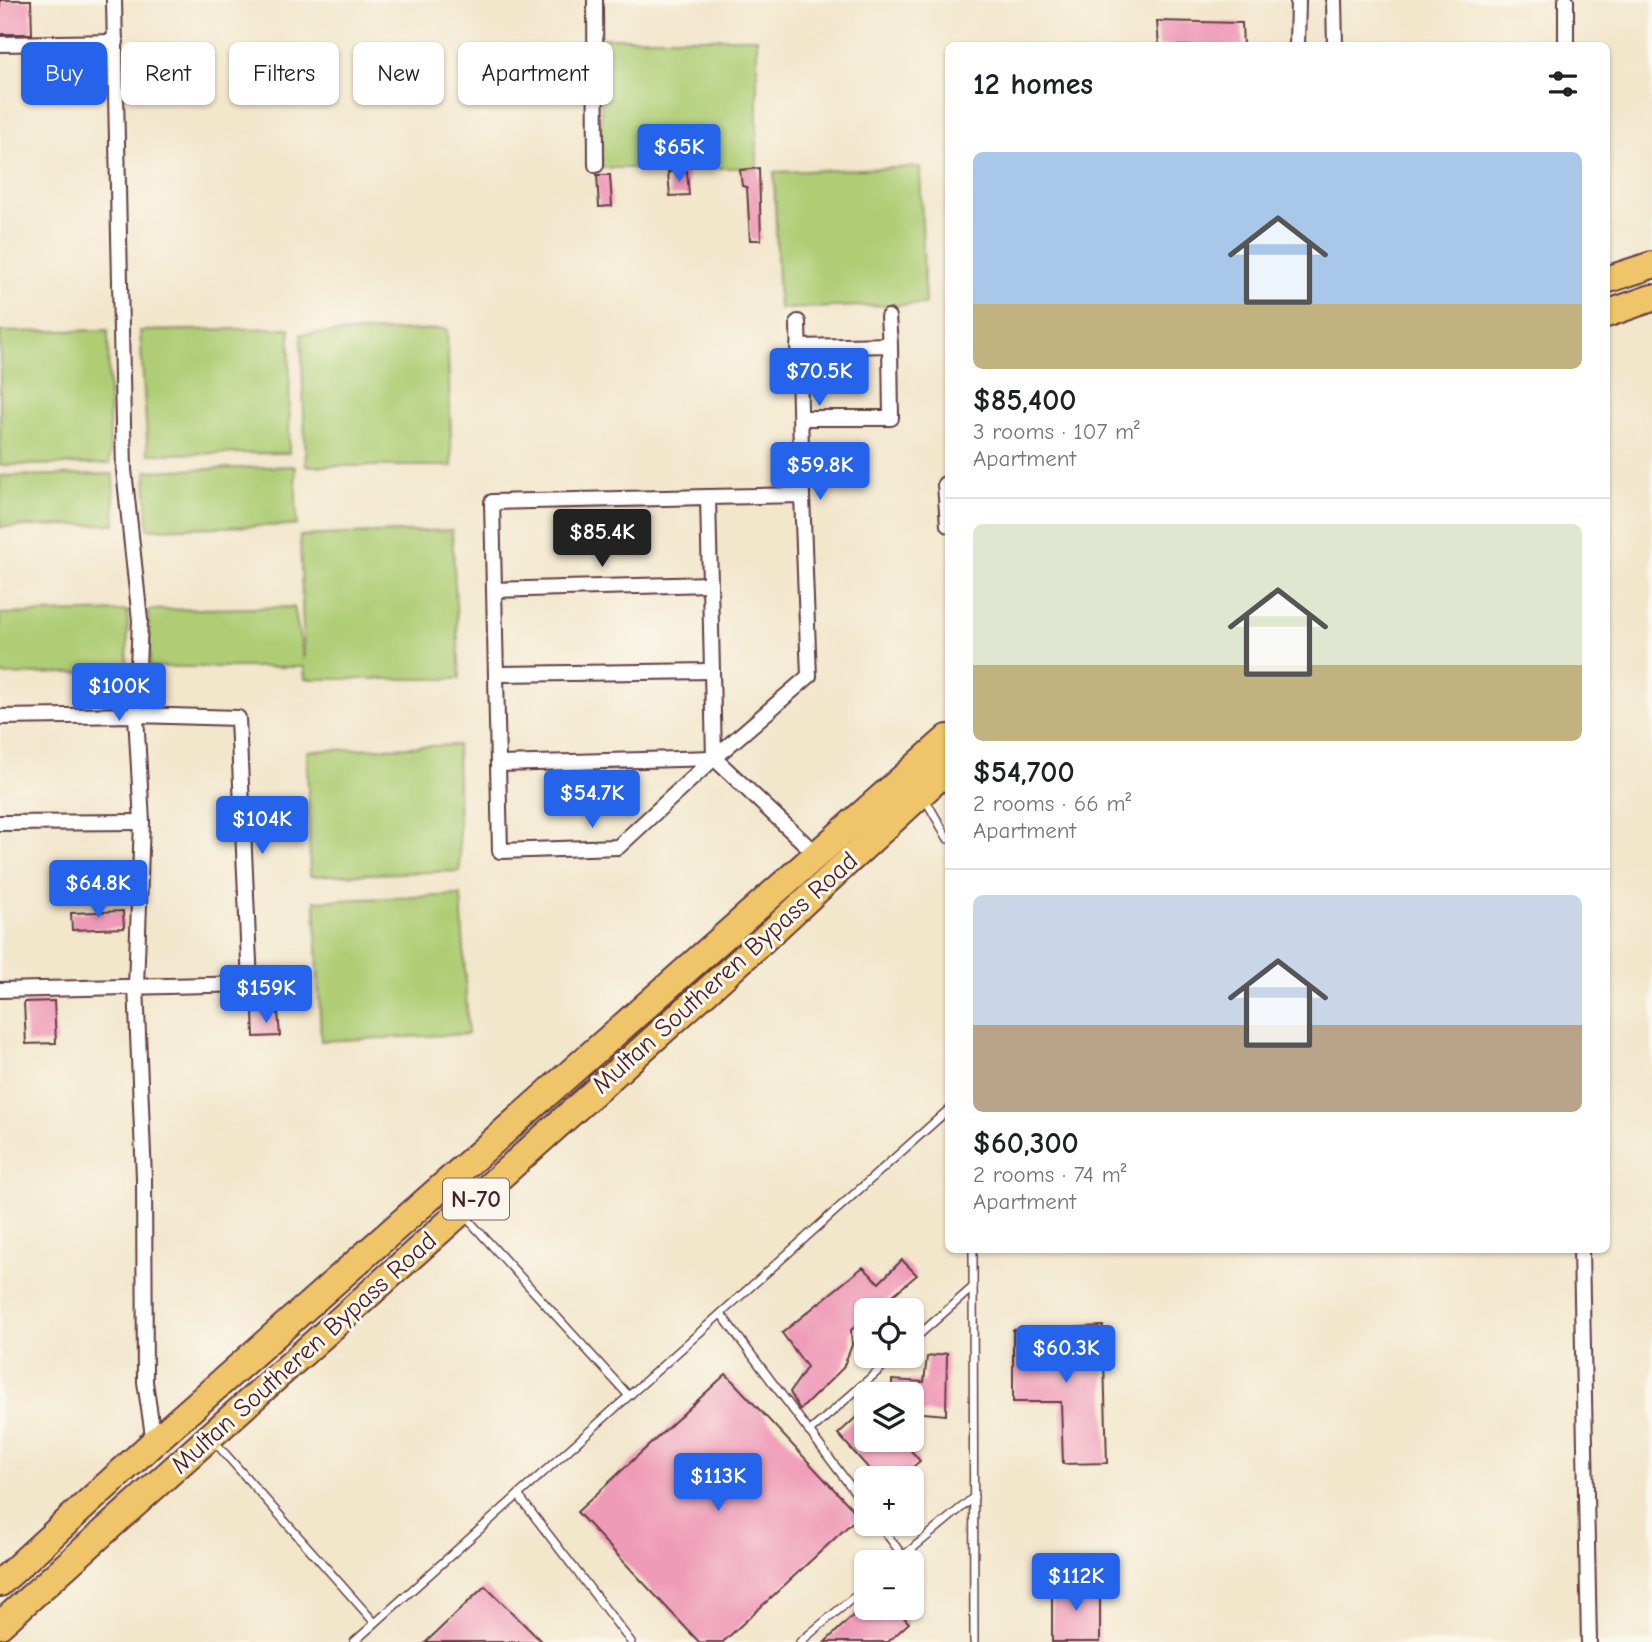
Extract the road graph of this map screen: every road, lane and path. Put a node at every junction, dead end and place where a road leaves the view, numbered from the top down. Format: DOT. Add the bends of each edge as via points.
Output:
graph roads {
  1 [pos="114,0"];
  2 [pos="595,0"];
  3 [pos="1298,0"];
  4 [pos="1335,0"];
  5 [pos="1566,0"];
  6 [pos="116,42"];
  7 [pos="1297,42"];
  8 [pos="1335,42"];
  9 [pos="1566,42"];
  10 [pos="0,44"];
  11 [pos="596,165"];
  12 [pos="1652,265"];
  13 [pos="1610,279"];
  14 [pos="1652,298"];
  15 [pos="1610,313"];
  16 [pos="888,317"];
  17 [pos="798,322"];
  18 [pos="890,345"];
  19 [pos="798,347"];
  20 [pos="802,418"];
  21 [pos="802,495"];
  22 [pos="708,497"];
  23 [pos="710,584"];
  24 [pos="494,590"];
  25 [pos="712,671"];
  26 [pos="496,674"];
  27 [pos="136,715"];
  28 [pos="0,717"];
  29 [pos="945,741"];
  30 [pos="714,758"];
  31 [pos="498,764"];
  32 [pos="945,772"];
  33 [pos="922,793"];
  34 [pos="142,822"];
  35 [pos="0,823"];
  36 [pos="945,834"];
  37 [pos="817,855"];
  38 [pos="136,986"];
  39 [pos="0,990"];
  40 [pos="945,1113"];
  41 [pos="461,1212"];
  42 [pos="973,1253"];
  43 [pos="1581,1253"];
  44 [pos="973,1287"];
  45 [pos="721,1314"];
  46 [pos="924,1330"];
  47 [pos="881,1368"];
  48 [pos="628,1396"];
  49 [pos="809,1432"];
  50 [pos="210,1437"];
  51 [pos="155,1442"];
  52 [pos="854,1491"];
  53 [pos="518,1495"];
  54 [pos="974,1497"];
  55 [pos="910,1550"];
  56 [pos="0,1584"];
  57 [pos="854,1597"];
  58 [pos="375,1623"];
  59 [pos="0,1626"];
  60 [pos="354,1642"];
  61 [pos="631,1642"];
  62 [pos="800,1642"];
  63 [pos="974,1642"];
  64 [pos="1589,1642"];
  1 -- 6 [label="street"];
  2 -- 11 [label="street"];
  3 -- 7 [label="street"];
  4 -- 8 [label="street"];
  5 -- 9 [label="street"];
  6 -- 10 [label="street"];
  6 -- 27 [label="street" via="124,470 140,620"];
  12 -- 13 [label="highway"];
  14 -- 15 [label="highway"];
  16 -- 18 [label="street"];
  17 -- 19 [label="street"];
  18 -- 19 [label="street"];
  18 -- 20 [label="street" via="891,418"];
  19 -- 20 [label="street"];
  20 -- 21 [label="street"];
  21 -- 22 [label="street"];
  21 -- 30 [label="street" via="809,676"];
  22 -- 23 [label="street"];
  22 -- 24 [label="street" via="492,502"];
  23 -- 24 [label="street"];
  23 -- 25 [label="street"];
  24 -- 26 [label="street"];
  25 -- 26 [label="street"];
  25 -- 30 [label="street"];
  26 -- 31 [label="street"];
  27 -- 28 [label="street"];
  27 -- 34 [label="street"];
  27 -- 38 [label="street" via="238,718 250,984"];
  29 -- 37 [label="highway, Multan Southeren Bypass Road / N-70"];
  30 -- 31 [label="street"];
  30 -- 31 [label="street" via="618,847 500,851"];
  30 -- 37 [label="street"];
  32 -- 33 [label="highway, Multan Southeren Bypass Road / N-70"];
  33 -- 36 [label="lane"];
  33 -- 41 [label="highway, Multan Southeren Bypass Road / N-70"];
  34 -- 35 [label="street"];
  34 -- 38 [label="street"];
  37 -- 51 [label="highway, Multan Southeren Bypass Road / N-70"];
  38 -- 39 [label="street"];
  38 -- 51 [label="street" via="144,1178 145,1381"];
  40 -- 45 [label="lane"];
  41 -- 48 [label="lane"];
  41 -- 50 [label="highway, Multan Southeren Bypass Road / N-70"];
  42 -- 44 [label="lane"];
  43 -- 64 [label="street"];
  44 -- 46 [label="lane"];
  44 -- 54 [label="lane"];
  45 -- 48 [label="lane"];
  45 -- 49 [label="lane"];
  47 -- 49 [label="lane"];
  48 -- 53 [label="lane"];
  49 -- 52 [label="lane"];
  50 -- 58 [label="lane"];
  50 -- 59 [label="highway, Multan Southeren Bypass Road / N-70"];
  51 -- 56 [label="highway, Multan Southeren Bypass Road / N-70"];
  53 -- 58 [label="lane"];
  53 -- 61 [label="lane"];
  54 -- 55 [label="lane"];
  54 -- 63 [label="lane"];
  57 -- 62 [label="lane"];
  58 -- 60 [label="lane"];
}
